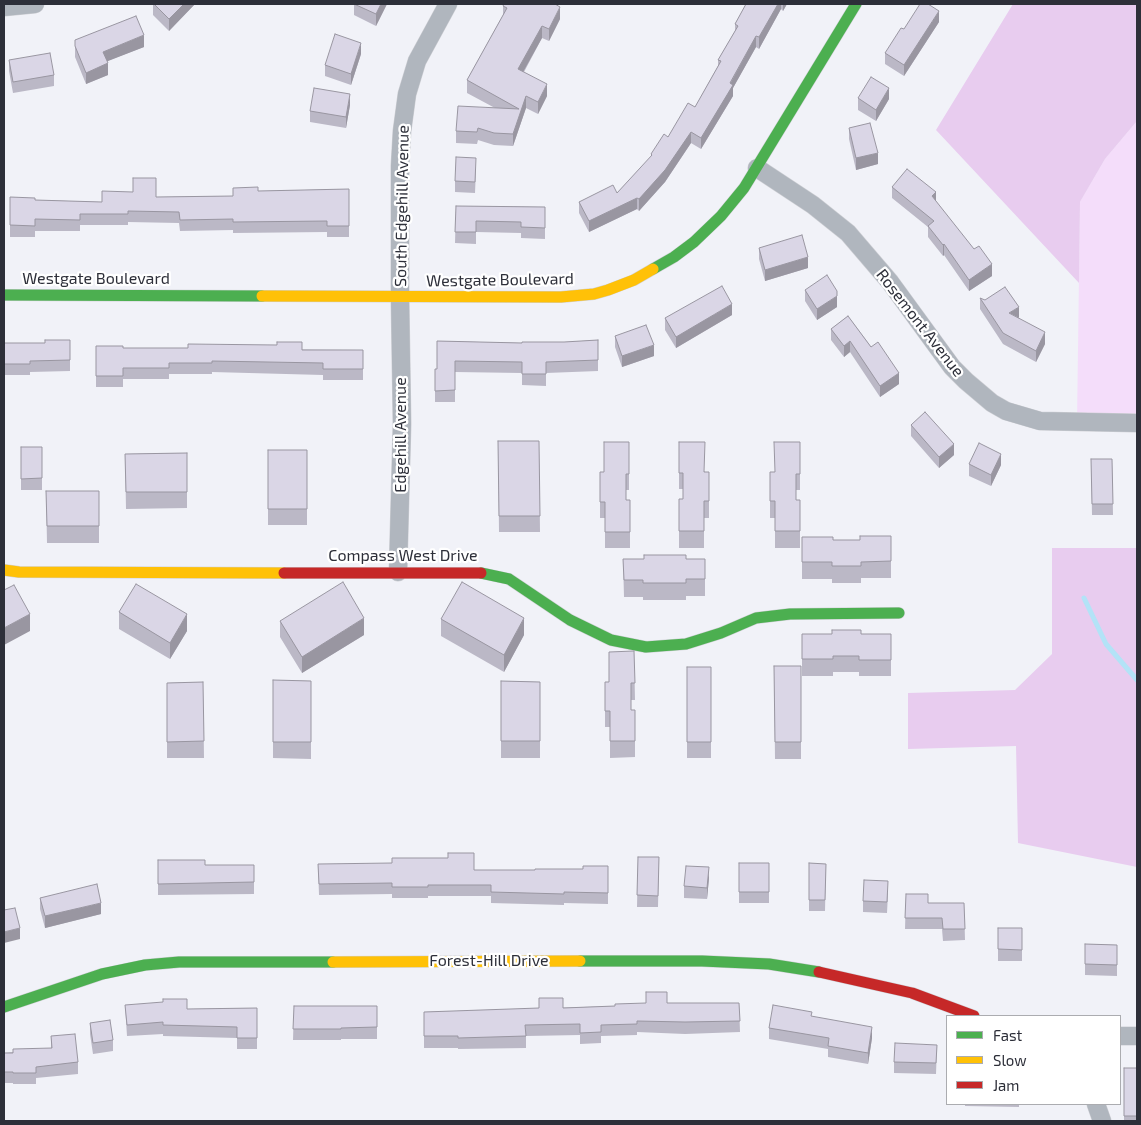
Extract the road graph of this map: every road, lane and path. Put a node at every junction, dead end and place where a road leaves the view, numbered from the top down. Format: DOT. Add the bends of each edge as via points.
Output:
graph roads {
  1 [pos="36,4"];
  2 [pos="448,4"];
  3 [pos="856,4"];
  4 [pos="4,7"];
  5 [pos="757,168"];
  6 [pos="4,295"];
  7 [pos="400,297"];
  8 [pos="1137,423"];
  9 [pos="4,570"];
  10 [pos="398,572"];
  11 [pos="899,613"];
  12 [pos="4,1007"];
  13 [pos="971,1015"];
  14 [pos="1121,1036"];
  15 [pos="1137,1036"];
  16 [pos="1096,1105"];
  17 [pos="1102,1121"];
  1 -- 4 [label="street"];
  2 -- 7 [label="street, South Edgehill Avenue" via="418,62 408,94 400,166"];
  3 -- 5 [label="street, Westgate Boulevard"];
  5 -- 7 [label="street, Westgate Boulevard" via="722,216 694,242 652,271 608,290 562,297"];
  5 -- 8 [label="street, Rosemont Avenue" via="828,216 848,234 890,282 952,367 992,403 1006,411 1040,421"];
  6 -- 7 [label="street, Westgate Boulevard"];
  7 -- 10 [label="street, Edgehill Avenue" via="402,424"];
  9 -- 10 [label="street, Compass West Drive"];
  10 -- 11 [label="street, Compass West Drive" via="485,573 509,579 570,620 611,640 646,647 686,644 756,618 790,614"];
  12 -- 13 [label="street, Forest-Hill Drive" via="102,974 179,962 702,961 769,964 838,975 912,993"];
  14 -- 15 [label="street"];
  16 -- 17 [label="street"];
}
